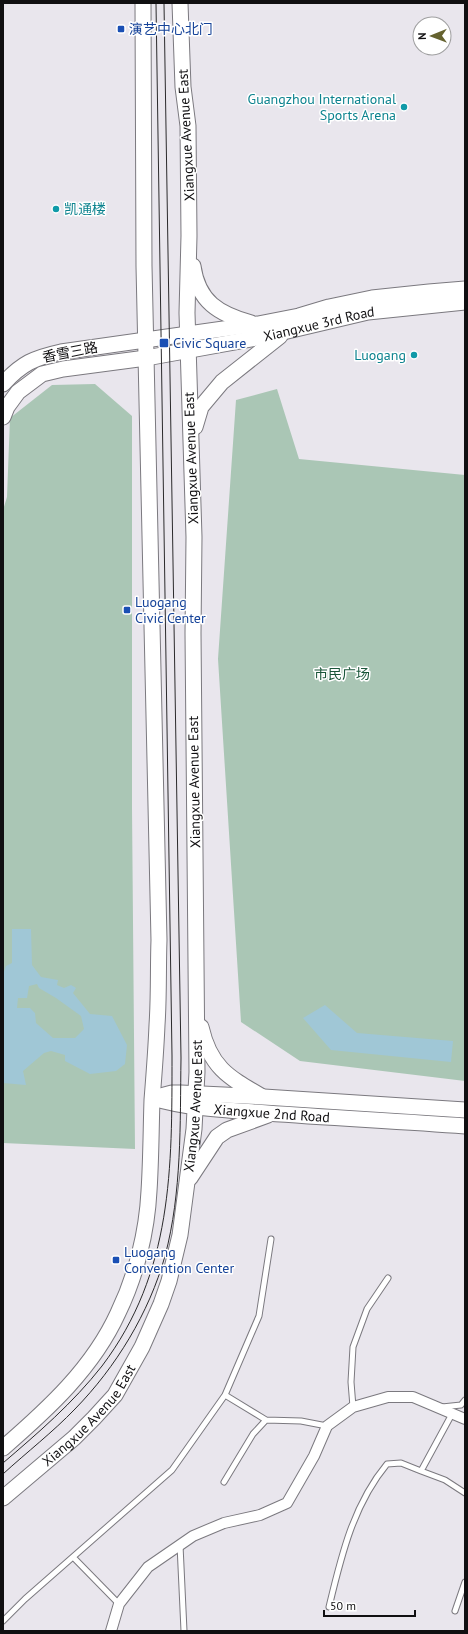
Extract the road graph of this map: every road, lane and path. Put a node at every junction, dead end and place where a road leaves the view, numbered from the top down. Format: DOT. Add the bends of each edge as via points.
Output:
graph roads {
  1 [pos="143,3"];
  2 [pos="180,3"];
  3 [pos="189,236"];
  4 [pos="465,289"];
  5 [pos="465,302"];
  6 [pos="258,324"];
  7 [pos="284,333"];
  8 [pos="188,335"];
  9 [pos="146,339"];
  10 [pos="188,351"];
  11 [pos="146,358"];
  12 [pos="3,384"];
  13 [pos="3,417"];
  14 [pos="192,457"];
  15 [pos="196,1005"];
  16 [pos="264,1097"];
  17 [pos="152,1098"];
  18 [pos="196,1101"];
  19 [pos="465,1110"];
  20 [pos="273,1114"];
  21 [pos="465,1126"];
  22 [pos="187,1183"];
  23 [pos="270,1239"];
  24 [pos="388,1278"];
  25 [pos="225,1395"];
  26 [pos="465,1400"];
  27 [pos="353,1407"];
  28 [pos="438,1408"];
  29 [pos="452,1414"];
  30 [pos="465,1419"];
  31 [pos="266,1420"];
  32 [pos="327,1426"];
  33 [pos="3,1448"];
  34 [pos="421,1471"];
  35 [pos="224,1482"];
  36 [pos="465,1493"];
  37 [pos="3,1498"];
  38 [pos="180,1545"];
  39 [pos="73,1557"];
  40 [pos="465,1582"];
  41 [pos="119,1604"];
  42 [pos="329,1607"];
  43 [pos="455,1611"];
  44 [pos="3,1622"];
  45 [pos="111,1631"];
  46 [pos="184,1631"];
  1 -- 9 [label="main road"];
  2 -- 3 [label="main road, Xiangxue Avenue East" via="183,86 188,126"];
  3 -- 6 [label="main road" via="194,275 204,298 221,312"];
  3 -- 8 [label="main road, Xiangxue Avenue East"];
  4 -- 6 [label="main road, Xiangxue 3rd Road" via="372,298"];
  5 -- 7 [label="main road, Xiangxue 3rd Road" via="368,312"];
  6 -- 8 [label="main road, Xiangxue 3rd Road"];
  7 -- 10 [label="main road, Xiangxue 3rd Road"];
  7 -- 14 [label="main road" via="231,373 201,407"];
  8 -- 9 [label="main road, Xiangxue 3rd Road"];
  8 -- 10 [label="main road, Xiangxue Avenue East"];
  9 -- 11 [label="main road"];
  9 -- 12 [label="main road, 香雪三路" via="44,356 21,367"];
  10 -- 11 [label="main road, Xiangxue 3rd Road"];
  10 -- 14 [label="main road, Xiangxue Avenue East"];
  11 -- 13 [label="main road, Xiangxue 3rd Road" via="42,374 18,392"];
  11 -- 17 [label="main road" via="159,940"];
  14 -- 15 [label="main road, Xiangxue Avenue East"];
  15 -- 16 [label="main road" via="204,1041 215,1062 230,1078"];
  15 -- 18 [label="main road, Xiangxue Avenue East"];
  16 -- 18 [label="main road, Xiangxue 2nd Road"];
  16 -- 19 [label="main road, Xiangxue 2nd Road"];
  17 -- 18 [label="main road, Xiangxue 2nd Road" via="172,1104"];
  17 -- 33 [label="main road" via="147,1213 134,1268 118,1314 72,1383 48,1409"];
  18 -- 20 [label="main road, Xiangxue 2nd Road"];
  18 -- 22 [label="main road, Xiangxue Avenue East"];
  20 -- 21 [label="main road, Xiangxue 2nd Road"];
  20 -- 22 [label="main road" via="232,1128 217,1137"];
  22 -- 37 [label="main road, Xiangxue Avenue East" via="170,1281 142,1348 115,1395 74,1438"];
  23 -- 25 [label="lane" via="259,1316"];
  24 -- 27 [label="lane" via="367,1309 353,1347"];
  25 -- 31 [label="lane"];
  25 -- 39 [label="lane" via="172,1470"];
  26 -- 28 [label="lane" via="460,1405"];
  27 -- 28 [label="street" via="388,1396 413,1397"];
  27 -- 32 [label="street"];
  28 -- 29 [label="street"];
  29 -- 30 [label="street"];
  29 -- 34 [label="lane"];
  31 -- 32 [label="lane" via="301,1421"];
  31 -- 35 [label="lane" via="253,1434"];
  32 -- 38 [label="street" via="314,1456 287,1503 260,1515 224,1523 193,1536"];
  34 -- 36 [label="lane" via="445,1480"];
  34 -- 42 [label="lane" via="401,1463 386,1464 376,1477 354,1521"];
  38 -- 41 [label="street" via="148,1567"];
  38 -- 46 [label="lane"];
  39 -- 41 [label="lane"];
  39 -- 44 [label="lane"];
  40 -- 43 [label="lane"];
  41 -- 45 [label="street"];
}
